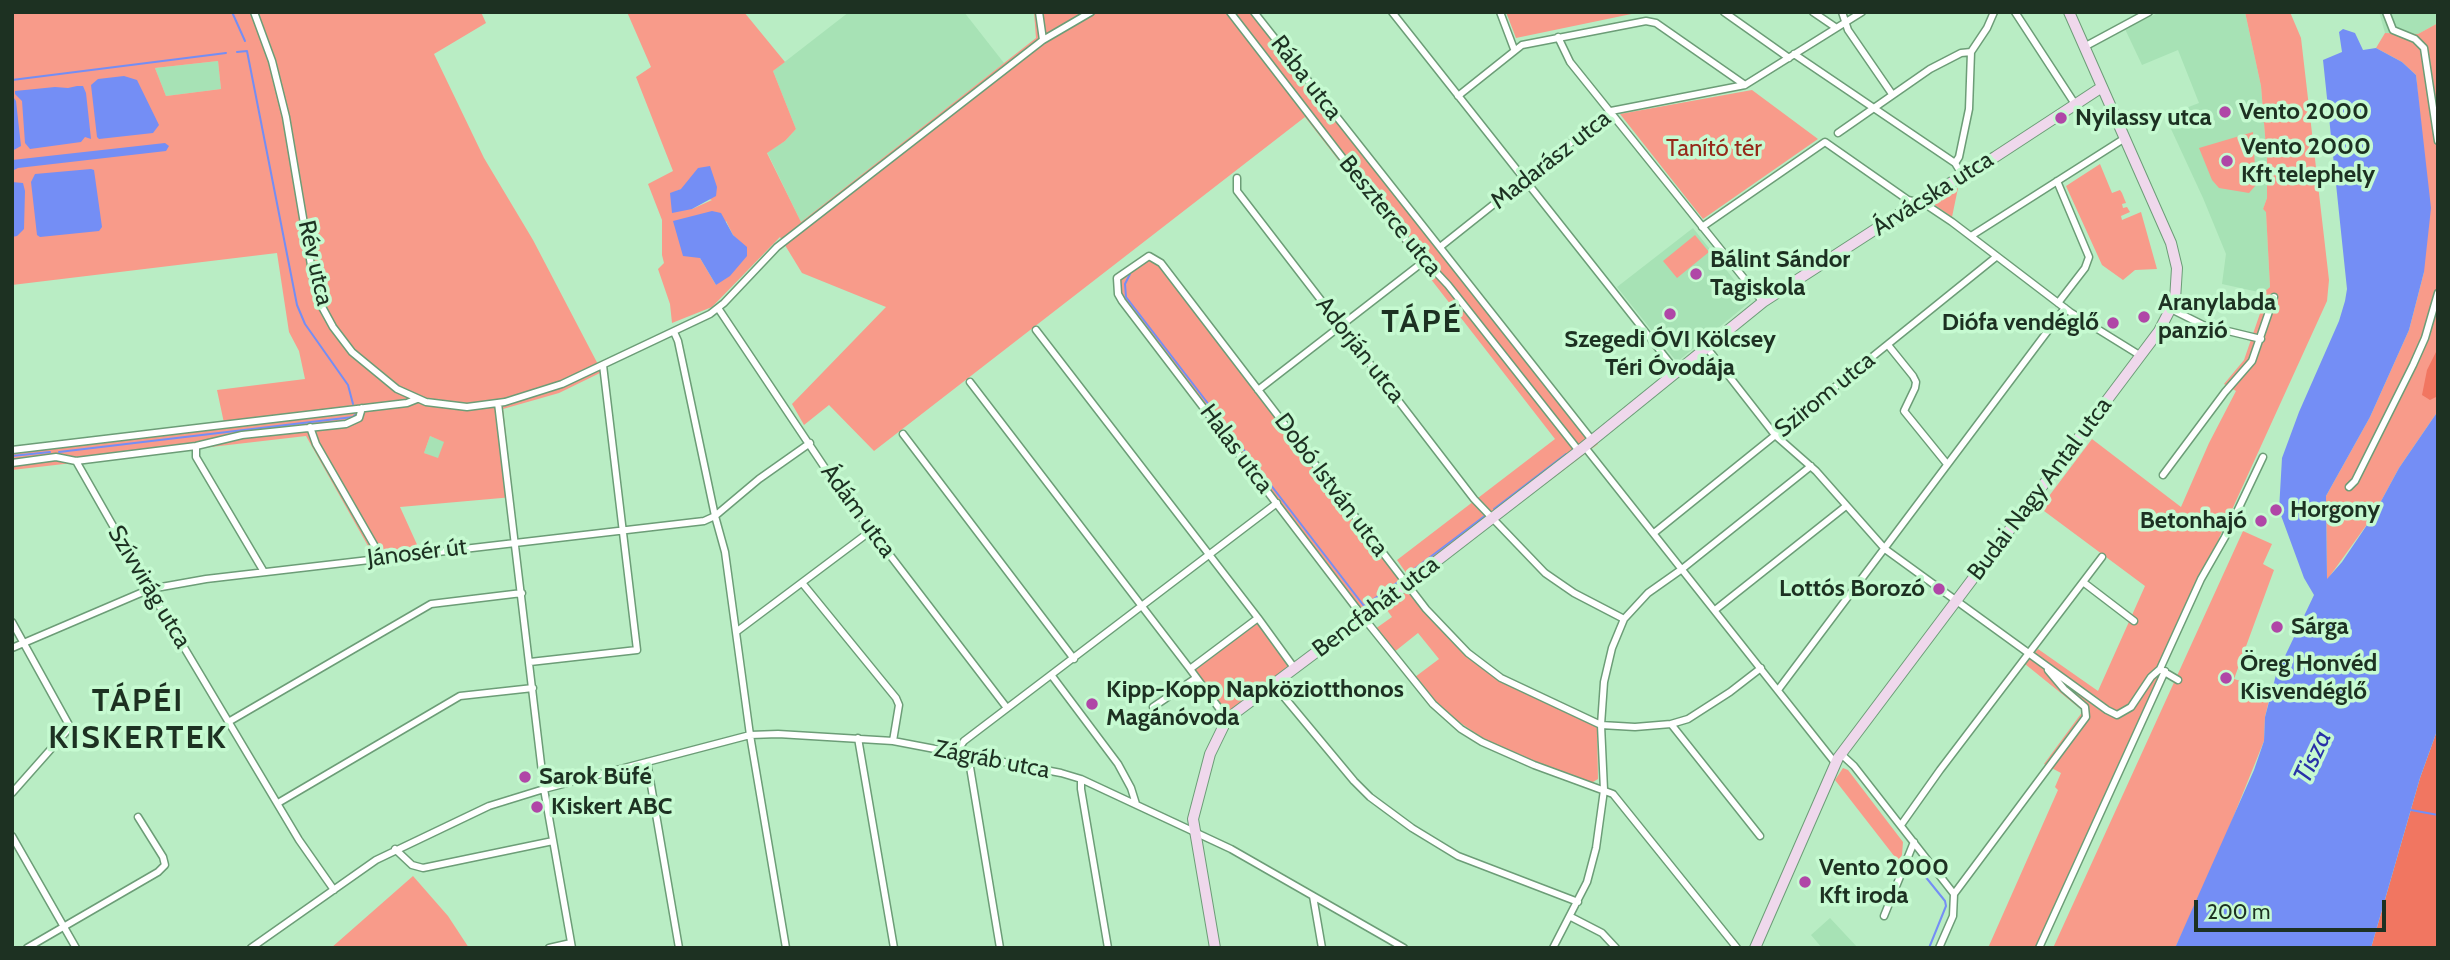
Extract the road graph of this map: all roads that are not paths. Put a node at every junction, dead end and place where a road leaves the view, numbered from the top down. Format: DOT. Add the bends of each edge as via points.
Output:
graph roads {
  1 [pos="254,12"];
  2 [pos="1039,12"];
  3 [pos="1091,12"];
  4 [pos="1230,12"];
  5 [pos="1255,12"];
  6 [pos="1392,12"];
  7 [pos="1500,12"];
  8 [pos="1653,12"];
  9 [pos="1724,12"];
  10 [pos="1813,12"];
  11 [pos="1842,12"];
  12 [pos="1862,12"];
  13 [pos="1994,12"];
  14 [pos="2015,12"];
  15 [pos="2069,12"];
  16 [pos="2386,12"];
  17 [pos="2146,13"];
  18 [pos="1652,21"];
  19 [pos="1845,21"];
  20 [pos="1835,27"];
  21 [pos="1558,37"];
  22 [pos="1043,40"];
  23 [pos="2084,47"];
  24 [pos="1514,49"];
  25 [pos="1971,52"];
  26 [pos="1792,56"];
  27 [pos="1745,85"];
  28 [pos="2102,87"];
  29 [pos="1892,94"];
  30 [pos="1458,96"];
  31 [pos="2075,104"];
  32 [pos="1873,107"];
  33 [pos="1611,111"];
  34 [pos="1838,133"];
  35 [pos="2125,138"];
  36 [pos="2438,141"];
  37 [pos="1955,163"];
  38 [pos="1963,176"];
  39 [pos="1237,178"];
  40 [pos="1524,180"];
  41 [pos="2057,181"];
  42 [pos="1916,203"];
  43 [pos="1702,227"];
  44 [pos="1971,236"];
  45 [pos="1440,247"];
  46 [pos="1149,256"];
  47 [pos="1996,257"];
  48 [pos="1423,262"];
  49 [pos="2438,293"];
  50 [pos="2274,297"];
  51 [pos="1763,302"];
  52 [pos="2057,303"];
  53 [pos="718,308"];
  54 [pos="2065,308"];
  55 [pos="2171,309"];
  56 [pos="1341,326"];
  57 [pos="1036,330"];
  58 [pos="674,332"];
  59 [pos="2261,339"];
  60 [pos="1888,345"];
  61 [pos="1707,348"];
  62 [pos="2141,356"];
  63 [pos="603,365"];
  64 [pos="1677,372"];
  65 [pos="970,382"];
  66 [pos="1258,390"];
  67 [pos="417,399"];
  68 [pos="498,403"];
  69 [pos="362,408"];
  70 [pos="310,427"];
  71 [pos="903,434"];
  72 [pos="1775,435"];
  73 [pos="810,443"];
  74 [pos="55,446"];
  75 [pos="196,446"];
  76 [pos="1585,446"];
  77 [pos="12,450"];
  78 [pos="56,457"];
  79 [pos="2263,457"];
  80 [pos="76,461"];
  81 [pos="12,463"];
  82 [pos="1947,464"];
  83 [pos="1811,466"];
  84 [pos="2163,475"];
  85 [pos="2349,487"];
  86 [pos="1278,503"];
  87 [pos="1846,506"];
  88 [pos="715,516"];
  89 [pos="1492,519"];
  90 [pos="623,529"];
  91 [pos="872,530"];
  92 [pos="1654,533"];
  93 [pos="516,542"];
  94 [pos="1885,549"];
  95 [pos="1209,556"];
  96 [pos="381,557"];
  97 [pos="2102,557"];
  98 [pos="1682,569"];
  99 [pos="264,572"];
  100 [pos="2083,582"];
  101 [pos="803,584"];
  102 [pos="1407,584"];
  103 [pos="150,589"];
  104 [pos="522,593"];
  105 [pos="1955,601"];
  106 [pos="1142,607"];
  107 [pos="1715,610"];
  108 [pos="1363,617"];
  109 [pos="1258,618"];
  110 [pos="1624,618"];
  111 [pos="2134,621"];
  112 [pos="12,622"];
  113 [pos="736,632"];
  114 [pos="25,643"];
  115 [pos="12,648"];
  116 [pos="2028,654"];
  117 [pos="1074,659"];
  118 [pos="530,662"];
  119 [pos="2045,666"];
  120 [pos="1760,668"];
  121 [pos="1189,669"];
  122 [pos="1295,669"];
  123 [pos="2162,670"];
  124 [pos="1052,676"];
  125 [pos="1196,678"];
  126 [pos="2178,680"];
  127 [pos="1274,685"];
  128 [pos="533,688"];
  129 [pos="1778,690"];
  130 [pos="1153,707"];
  131 [pos="1007,708"];
  132 [pos="1227,719"];
  133 [pos="230,721"];
  134 [pos="1671,724"];
  135 [pos="1601,725"];
  136 [pos="750,735"];
  137 [pos="858,738"];
  138 [pos="892,741"];
  139 [pos="956,752"];
  140 [pos="1842,754"];
  141 [pos="968,755"];
  142 [pos="647,762"];
  143 [pos="1836,764"];
  144 [pos="1081,779"];
  145 [pos="544,789"];
  146 [pos="1604,790"];
  147 [pos="12,793"];
  148 [pos="278,803"];
  149 [pos="1136,804"];
  150 [pos="138,817"];
  151 [pos="1901,825"];
  152 [pos="1194,831"];
  153 [pos="12,836"];
  154 [pos="1760,836"];
  155 [pos="553,841"];
  156 [pos="1914,842"];
  157 [pos="395,849"];
  158 [pos="334,890"];
  159 [pos="1954,894"];
  160 [pos="1313,896"];
  161 [pos="1578,902"];
  162 [pos="1884,916"];
  163 [pos="1570,917"];
  164 [pos="64,927"];
  165 [pos="571,945"];
  166 [pos="27,948"];
  167 [pos="76,948"];
  168 [pos="251,948"];
  169 [pos="549,948"];
  170 [pos="680,948"];
  171 [pos="786,948"];
  172 [pos="894,948"];
  173 [pos="1000,948"];
  174 [pos="1108,948"];
  175 [pos="1215,948"];
  176 [pos="1322,948"];
  177 [pos="1404,948"];
  178 [pos="1553,948"];
  179 [pos="1616,948"];
  180 [pos="1737,948"];
  181 [pos="1755,948"];
  182 [pos="1939,948"];
  183 [pos="2039,948"];
  1 -- 67 [label="street, Rév utca" via="280,87 321,304 352,352 384,381"];
  2 -- 22 [label="street"];
  3 -- 22 [label="street, Rév utca"];
  4 -- 48 [label="street, Beszterce utca"];
  5 -- 45 [label="street, Rába utca"];
  6 -- 30 [label="street"];
  7 -- 24 [label="street"];
  8 -- 18 [label="street"];
  9 -- 26 [label="street"];
  10 -- 20 [label="street"];
  11 -- 19 [label="street"];
  12 -- 19 [label="street, Madarász utca"];
  13 -- 25 [label="street"];
  14 -- 31 [label="street"];
  15 -- 23 [label="street, Budai Nagy Antal utca"];
  16 -- 36 [label="street" via="2393,30 2424,48"];
  17 -- 23 [label="street"];
  18 -- 21 [label="street"];
  18 -- 27 [label="street"];
  19 -- 20 [label="street, Madarász utca"];
  19 -- 29 [label="street"];
  20 -- 26 [label="street, Madarász utca"];
  21 -- 24 [label="street"];
  21 -- 33 [label="street" via="1570,62"];
  22 -- 53 [label="street, Rév utca" via="777,247"];
  23 -- 28 [label="street, Budai Nagy Antal utca"];
  24 -- 30 [label="street"];
  25 -- 29 [label="street" via="1930,69"];
  25 -- 37 [label="street" via="1969,110"];
  26 -- 27 [label="street, Madarász utca"];
  26 -- 32 [label="street"];
  27 -- 33 [label="street, Madarász utca"];
  28 -- 31 [label="street, Árvácska utca"];
  28 -- 35 [label="street, Budai Nagy Antal utca"];
  29 -- 32 [label="street"];
  30 -- 40 [label="street"];
  31 -- 38 [label="street, Árvácska utca"];
  32 -- 34 [label="street"];
  32 -- 37 [label="street"];
  33 -- 40 [label="street, Madarász utca"];
  33 -- 43 [label="street"];
  35 -- 41 [label="street"];
  35 -- 55 [label="street, Budai Nagy Antal utca" via="2174,252 2177,276"];
  37 -- 38 [label="street"];
  38 -- 42 [label="street, Árvácska utca"];
  39 -- 56 [label="street, Adorján utca" via="1237,191"];
  40 -- 45 [label="street, Madarász utca"];
  40 -- 64 [label="street"];
  41 -- 44 [label="street"];
  41 -- 52 [label="street" via="2089,257"];
  42 -- 43 [label="street" via="1825,142"];
  42 -- 44 [label="street"];
  42 -- 51 [label="street, Árvácska utca"];
  43 -- 51 [label="street"];
  44 -- 47 [label="street"];
  45 -- 76 [label="street, Rába utca"];
  46 -- 66 [label="street, Dobó István utca" via="1161,263"];
  46 -- 86 [label="street, Halas utca" via="1117,278 1118,294"];
  47 -- 52 [label="street"];
  47 -- 60 [label="street, Szirom utca"];
  48 -- 56 [label="street"];
  48 -- 76 [label="street, Beszterce utca" via="1448,285"];
  49 -- 85 [label="street" via="2413,365"];
  50 -- 59 [label="street"];
  51 -- 61 [label="street, Árvácska utca"];
  52 -- 54 [label="street"];
  53 -- 58 [label="street, Rév utca"];
  53 -- 73 [label="street, Ádám utca"];
  54 -- 62 [label="street"];
  54 -- 82 [label="street"];
  55 -- 59 [label="street" via="2203,325"];
  55 -- 62 [label="street, Budai Nagy Antal utca"];
  56 -- 66 [label="street"];
  56 -- 89 [label="street, Adorján utca"];
  57 -- 95 [label="street"];
  58 -- 63 [label="street, Rév utca"];
  58 -- 88 [label="street"];
  59 -- 84 [label="street" via="2252,361"];
  60 -- 72 [label="street, Szirom utca"];
  60 -- 82 [label="street" via="1916,382 1904,411"];
  61 -- 64 [label="street, Árvácska utca"];
  61 -- 72 [label="street"];
  62 -- 105 [label="street, Budai Nagy Antal utca"];
  63 -- 68 [label="street, Rév utca"];
  63 -- 90 [label="street"];
  64 -- 76 [label="street, Bencfahát utca"];
  65 -- 106 [label="street"];
  66 -- 102 [label="street, Dobó István utca"];
  67 -- 68 [label="street, Rév utca" via="457,407"];
  67 -- 69 [label="street"];
  68 -- 93 [label="street"];
  69 -- 70 [label="street" via="354,422"];
  69 -- 74 [label="street"];
  70 -- 75 [label="street"];
  70 -- 96 [label="street"];
  71 -- 117 [label="street"];
  72 -- 83 [label="street"];
  72 -- 92 [label="street, Szirom utca"];
  73 -- 88 [label="street, Jánosér út"];
  73 -- 91 [label="street, Ádám utca"];
  74 -- 77 [label="street"];
  74 -- 78 [label="street"];
  75 -- 80 [label="street"];
  75 -- 99 [label="street" via="196,457"];
  76 -- 89 [label="street, Bencfahát utca"];
  76 -- 92 [label="street"];
  78 -- 80 [label="street"];
  78 -- 81 [label="street"];
  79 -- 123 [label="street" via="2200,579"];
  80 -- 103 [label="street, Szívvirág utca"];
  82 -- 94 [label="street"];
  83 -- 87 [label="street"];
  83 -- 98 [label="street"];
  86 -- 95 [label="street"];
  86 -- 108 [label="street, Halas utca"];
  87 -- 94 [label="street"];
  87 -- 107 [label="street"];
  88 -- 90 [label="street, Jánosér út"];
  88 -- 113 [label="street"];
  89 -- 102 [label="street, Bencfahát utca"];
  89 -- 110 [label="street, Adorján utca" via="1545,573"];
  90 -- 93 [label="street, Jánosér út"];
  90 -- 118 [label="street" via="637,650"];
  91 -- 101 [label="street"];
  91 -- 131 [label="street, Ádám utca"];
  92 -- 98 [label="street"];
  93 -- 96 [label="street, Jánosér út"];
  93 -- 104 [label="street"];
  94 -- 105 [label="street"];
  94 -- 129 [label="street"];
  95 -- 106 [label="street"];
  95 -- 109 [label="street"];
  96 -- 99 [label="street, Jánosér út"];
  97 -- 100 [label="street"];
  98 -- 107 [label="street"];
  98 -- 110 [label="street" via="1647,593"];
  99 -- 103 [label="street, Jánosér út"];
  100 -- 111 [label="street"];
  100 -- 116 [label="street"];
  101 -- 113 [label="street"];
  101 -- 138 [label="street" via="899,705"];
  102 -- 108 [label="street, Bencfahát utca"];
  102 -- 135 [label="street, Dobó István utca" via="1448,634 1501,678"];
  103 -- 114 [label="street, Jánosér út"];
  103 -- 133 [label="street, Szívvirág utca"];
  104 -- 118 [label="street"];
  104 -- 133 [label="street" via="432,604"];
  105 -- 116 [label="street"];
  105 -- 140 [label="street, Budai Nagy Antal utca"];
  106 -- 117 [label="street"];
  106 -- 121 [label="street"];
  107 -- 120 [label="street"];
  108 -- 122 [label="street, Bencfahát utca"];
  108 -- 146 [label="street, Halas utca" via="1433,704 1461,729 1515,758"];
  109 -- 121 [label="street"];
  109 -- 122 [label="street"];
  110 -- 135 [label="street" via="1607,666"];
  112 -- 114 [label="street"];
  113 -- 136 [label="street"];
  114 -- 115 [label="street, Jánosér út"];
  114 -- 147 [label="street" via="69,725"];
  116 -- 119 [label="street"];
  116 -- 151 [label="street"];
  117 -- 124 [label="street"];
  118 -- 128 [label="street"];
  119 -- 123 [label="street" via="2117,715 2130,707 2151,677"];
  119 -- 159 [label="street" via="2087,714"];
  120 -- 129 [label="street"];
  120 -- 134 [label="street, Dobó István utca" via="1705,709"];
  121 -- 125 [label="street"];
  122 -- 127 [label="street, Bencfahát utca"];
  123 -- 126 [label="street"];
  123 -- 183 [label="street"];
  124 -- 131 [label="street"];
  124 -- 149 [label="street" via="1118,764"];
  125 -- 130 [label="street"];
  125 -- 132 [label="street"];
  127 -- 132 [label="street, Bencfahát utca"];
  127 -- 161 [label="street" via="1354,781 1412,828 1458,856"];
  128 -- 145 [label="street"];
  128 -- 148 [label="street" via="460,696"];
  129 -- 143 [label="street"];
  131 -- 139 [label="street"];
  132 -- 152 [label="street, Bencfahát utca" via="1207,765"];
  133 -- 148 [label="street, Szívvirág utca"];
  134 -- 135 [label="street, Dobó István utca"];
  134 -- 154 [label="street"];
  135 -- 146 [label="street"];
  136 -- 137 [label="street, Zágráb utca"];
  136 -- 142 [label="street, Zágráb utca"];
  136 -- 171 [label="street"];
  137 -- 138 [label="street, Zágráb utca"];
  137 -- 172 [label="street"];
  138 -- 139 [label="street, Zágráb utca"];
  139 -- 141 [label="street, Zágráb utca"];
  140 -- 143 [label="street, Budai Nagy Antal utca"];
  140 -- 151 [label="street"];
  141 -- 144 [label="street, Zágráb utca"];
  141 -- 173 [label="street"];
  142 -- 145 [label="street, Zágráb utca"];
  142 -- 170 [label="street"];
  143 -- 181 [label="street, Budai Nagy Antal utca"];
  144 -- 149 [label="street, Zágráb utca"];
  144 -- 174 [label="street"];
  145 -- 155 [label="street"];
  145 -- 157 [label="street, Zágráb utca" via="489,806"];
  146 -- 161 [label="street" via="1596,848"];
  146 -- 180 [label="street" via="1613,794"];
  148 -- 158 [label="street, Szívvirág utca"];
  149 -- 152 [label="street, Zágráb utca"];
  150 -- 164 [label="street" via="165,865"];
  151 -- 156 [label="street"];
  152 -- 160 [label="street, Zágráb utca"];
  152 -- 175 [label="street, Bencfahát utca"];
  153 -- 164 [label="street"];
  155 -- 157 [label="street" via="423,868 412,865"];
  155 -- 165 [label="street"];
  156 -- 159 [label="street"];
  156 -- 162 [label="street"];
  157 -- 158 [label="street, Zágráb utca"];
  158 -- 168 [label="street, Zágráb utca"];
  159 -- 182 [label="street" via="1953,916"];
  160 -- 176 [label="street"];
  160 -- 177 [label="street, Zágráb utca"];
  161 -- 163 [label="street"];
  163 -- 178 [label="street"];
  163 -- 179 [label="street" via="1602,933"];
  164 -- 166 [label="street"];
  164 -- 167 [label="street"];
  165 -- 169 [label="street"];
}
